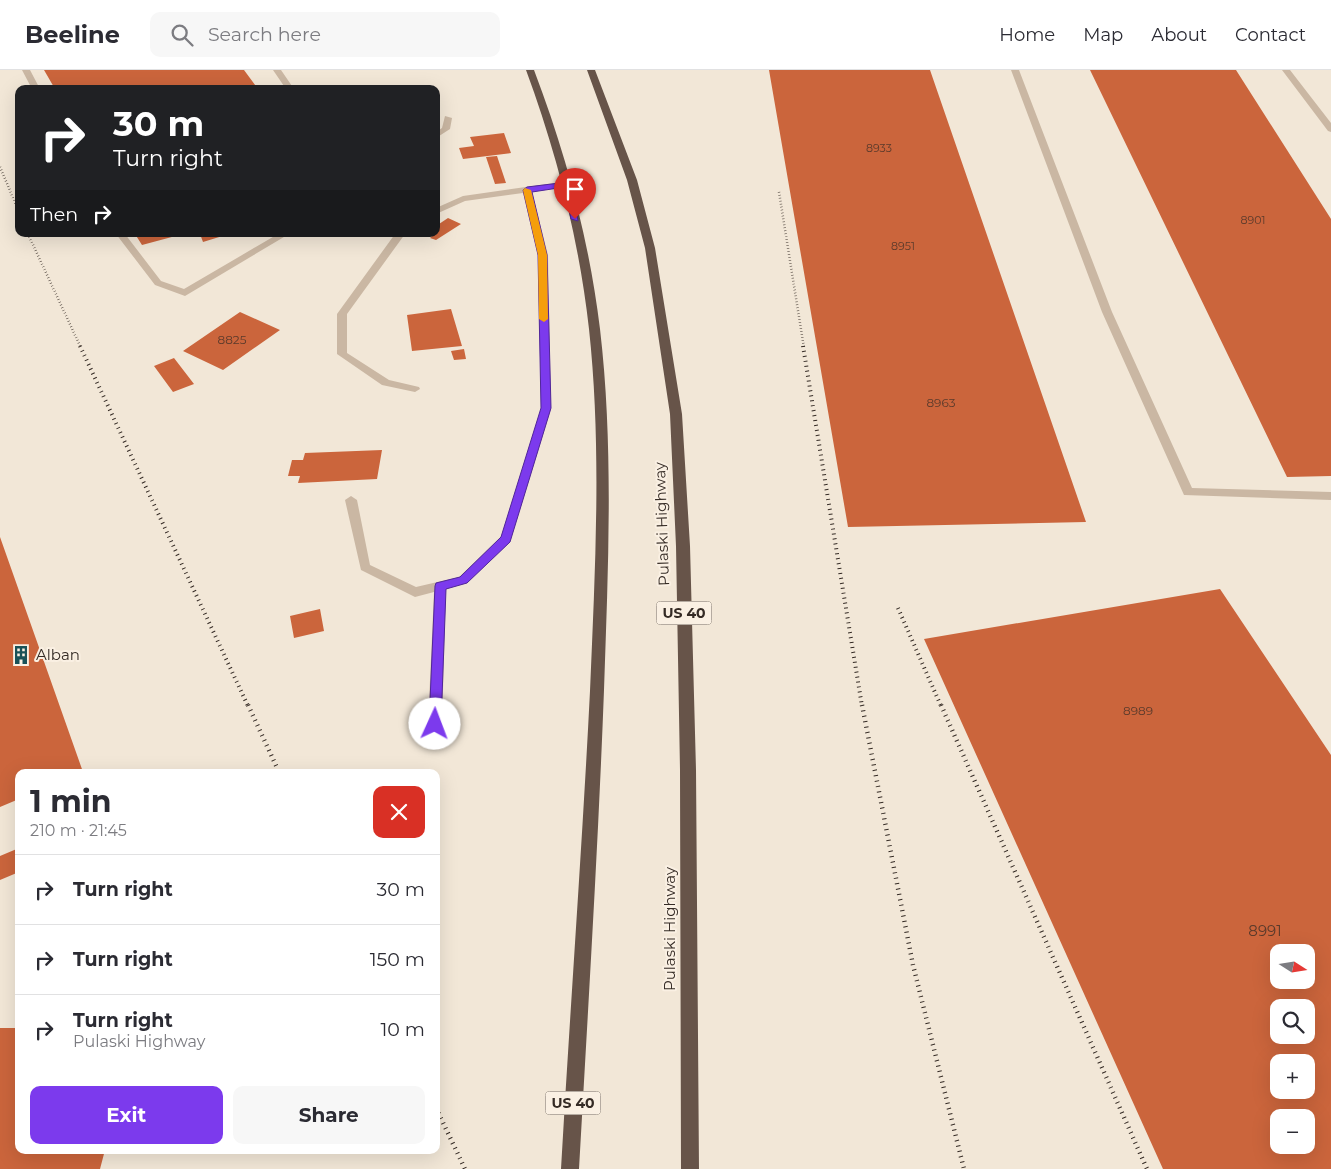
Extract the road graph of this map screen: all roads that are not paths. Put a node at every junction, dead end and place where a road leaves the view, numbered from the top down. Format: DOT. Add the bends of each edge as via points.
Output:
graph roads {
  1 [pos="26,70"];
  2 [pos="277,70"];
  3 [pos="530,70"];
  4 [pos="591,70"];
  5 [pos="1015,70"];
  6 [pos="1286,70"];
  7 [pos="34,85"];
  8 [pos="287,85"];
  9 [pos="448,118"];
  10 [pos="1331,129"];
  11 [pos="440,133"];
  12 [pos="568,184"];
  13 [pos="527,190"];
  14 [pos="440,209"];
  15 [pos="122,237"];
  16 [pos="279,237"];
  17 [pos="398,237"];
  18 [pos="415,389"];
  19 [pos="1331,496"];
  20 [pos="351,500"];
  21 [pos="440,586"];
  22 [pos="435,724"];
  23 [pos="570,1169"];
  24 [pos="690,1169"];
  1 -- 7 [label="lane"];
  2 -- 8 [label="lane"];
  3 -- 12 [label="highway, US 40"];
  4 -- 24 [label="highway, Pulaski Highway / US 40" via="632,180 650,248 676,414 683,546 688,770"];
  5 -- 19 [label="lane" via="1108,312 1188,492"];
  6 -- 10 [label="lane"];
  9 -- 11 [label="lane" via="446,129"];
  12 -- 13 [label="lane"];
  12 -- 23 [label="highway, US 40" via="586,272 598,366 602,471 592,811"];
  13 -- 14 [label="lane" via="463,199"];
  13 -- 21 [label="lane" via="543,255 546,408 506,539 464,580"];
  15 -- 16 [label="lane" via="158,283 185,293"];
  17 -- 18 [label="lane" via="342,314 342,354 386,383"];
  20 -- 21 [label="lane" via="365,567 415,592"];
  21 -- 22 [label="lane"];
}
